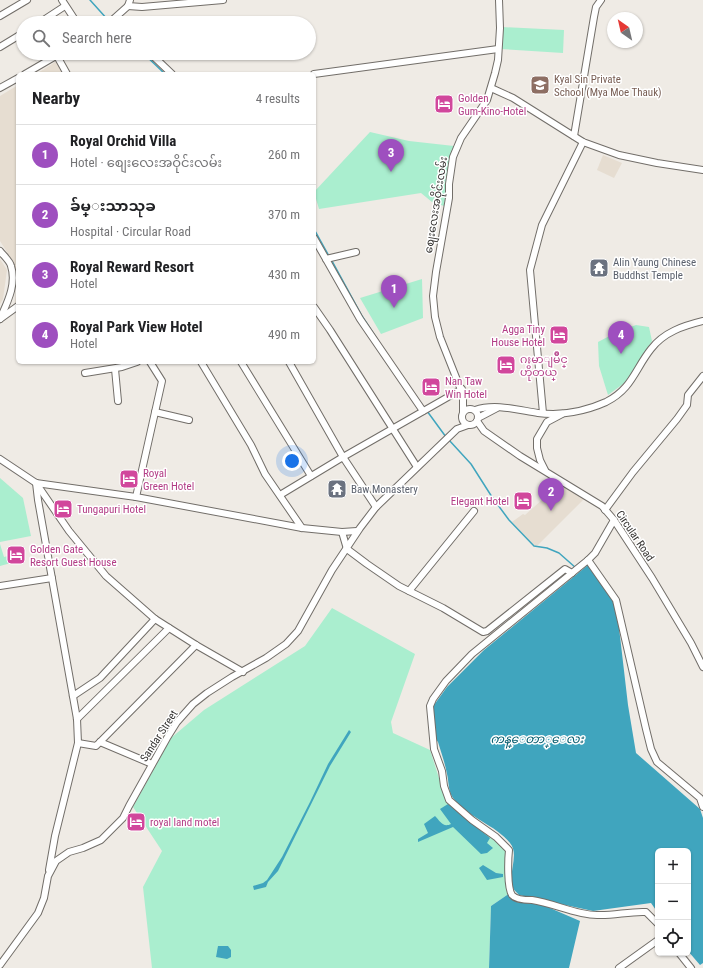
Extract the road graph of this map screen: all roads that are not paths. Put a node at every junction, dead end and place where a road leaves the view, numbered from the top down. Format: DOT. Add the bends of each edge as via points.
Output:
graph roads {
  1 [pos="27,0"];
  2 [pos="62,0"];
  3 [pos="223,0"];
  4 [pos="499,0"];
  5 [pos="601,0"];
  6 [pos="129,3"];
  7 [pos="65,6"];
  8 [pos="0,16"];
  9 [pos="50,16"];
  10 [pos="71,16"];
  11 [pos="118,16"];
  12 [pos="16,37"];
  13 [pos="0,47"];
  14 [pos="498,49"];
  15 [pos="49,60"];
  16 [pos="61,60"];
  17 [pos="157,60"];
  18 [pos="28,72"];
  19 [pos="66,72"];
  20 [pos="170,72"];
  21 [pos="316,74"];
  22 [pos="16,79"];
  23 [pos="0,88"];
  24 [pos="491,88"];
  25 [pos="574,136"];
  26 [pos="584,142"];
  27 [pos="703,170"];
  28 [pos="316,242"];
  29 [pos="320,250"];
  30 [pos="0,251"];
  31 [pos="316,252"];
  32 [pos="356,252"];
  33 [pos="329,258"];
  34 [pos="16,307"];
  35 [pos="316,310"];
  36 [pos="0,319"];
  37 [pos="703,321"];
  38 [pos="130,364"];
  39 [pos="151,364"];
  40 [pos="202,364"];
  41 [pos="243,364"];
  42 [pos="290,364"];
  43 [pos="115,368"];
  44 [pos="85,373"];
  45 [pos="703,376"];
  46 [pos="462,392"];
  47 [pos="118,400"];
  48 [pos="497,408"];
  49 [pos="474,409"];
  50 [pos="425,410"];
  51 [pos="155,412"];
  52 [pos="543,413"];
  53 [pos="562,414"];
  54 [pos="463,415"];
  55 [pos="189,420"];
  56 [pos="478,420"];
  57 [pos="469,425"];
  58 [pos="392,429"];
  59 [pos="457,429"];
  60 [pos="484,431"];
  61 [pos="344,457"];
  62 [pos="0,459"];
  63 [pos="417,467"];
  64 [pos="546,471"];
  65 [pos="311,476"];
  66 [pos="36,483"];
  67 [pos="280,495"];
  68 [pos="136,497"];
  69 [pos="376,507"];
  70 [pos="605,510"];
  71 [pos="474,511"];
  72 [pos="614,520"];
  73 [pos="302,528"];
  74 [pos="357,531"];
  75 [pos="342,532"];
  76 [pos="347,549"];
  77 [pos="588,560"];
  78 [pos="572,573"];
  79 [pos="52,578"];
  80 [pos="0,586"];
  81 [pos="409,591"];
  82 [pos="155,619"];
  83 [pos="169,628"];
  84 [pos="196,645"];
  85 [pos="703,667"];
  86 [pos="243,672"];
  87 [pos="73,696"];
  88 [pos="77,719"];
  89 [pos="100,742"];
  90 [pos="78,743"];
  91 [pos="152,764"];
  92 [pos="703,807"];
  93 [pos="48,876"];
  94 [pos="655,921"];
  95 [pos="655,942"];
  96 [pos="681,956"];
  97 [pos="0,965"];
  98 [pos="619,968"];
  99 [pos="690,968"];
  1 -- 8 [label="street"];
  2 -- 7 [label="street"];
  3 -- 6 [label="street" via="142,6"];
  4 -- 14 [label="street, စျေးလေးအဝိုင်းလမ်း"];
  5 -- 25 [label="street" via="594,16"];
  6 -- 11 [label="street"];
  7 -- 9 [label="street"];
  7 -- 10 [label="street"];
  12 -- 13 [label="street"];
  14 -- 21 [label="street"];
  14 -- 24 [label="street, စျေးလေးအဝိုင်းလမ်း"];
  15 -- 18 [label="street"];
  16 -- 19 [label="street"];
  17 -- 20 [label="street"];
  22 -- 23 [label="street"];
  24 -- 25 [label="street" via="513,98"];
  24 -- 46 [label="street, စျေးလေးအဝိုင်းလမ်း" via="461,138 453,157 434,290 440,336"];
  25 -- 26 [label="street"];
  26 -- 27 [label="street" via="619,155"];
  26 -- 52 [label="street" via="542,225 530,270"];
  28 -- 29 [label="street"];
  29 -- 31 [label="street"];
  29 -- 33 [label="street"];
  30 -- 36 [label="street" via="11,266 13,281"];
  32 -- 33 [label="street"];
  33 -- 50 [label="street" via="360,319"];
  34 -- 36 [label="street"];
  35 -- 58 [label="street"];
  37 -- 53 [label="street" via="678,328 662,338 651,349 634,378 607,402"];
  38 -- 43 [label="street"];
  39 -- 51 [label="street" via="162,381"];
  40 -- 67 [label="street" via="251,444 265,474"];
  41 -- 65 [label="street"];
  42 -- 61 [label="street"];
  43 -- 44 [label="street"];
  43 -- 47 [label="street"];
  45 -- 70 [label="street" via="688,395 687,405 677,419"];
  46 -- 49 [label="street"];
  46 -- 50 [label="street"];
  46 -- 54 [label="street"];
  48 -- 49 [label="street"];
  48 -- 52 [label="street"];
  48 -- 56 [label="street"];
  49 -- 54 [label="street" via="468,409"];
  49 -- 56 [label="street"];
  50 -- 58 [label="street"];
  51 -- 55 [label="street"];
  51 -- 68 [label="street"];
  52 -- 53 [label="street"];
  53 -- 64 [label="street" via="547,422 537,439 540,460"];
  54 -- 57 [label="street" via="464,422"];
  54 -- 59 [label="street"];
  56 -- 57 [label="street"];
  56 -- 60 [label="street, Circular Road"];
  57 -- 59 [label="street"];
  57 -- 60 [label="street"];
  58 -- 61 [label="street"];
  58 -- 63 [label="street"];
  59 -- 63 [label="street, Sandar Street"];
  60 -- 64 [label="street, Circular Road"];
  61 -- 65 [label="street"];
  61 -- 69 [label="street"];
  62 -- 66 [label="street"];
  63 -- 69 [label="street, Sandar Street"];
  64 -- 70 [label="street, Circular Road" via="560,482 597,502"];
  65 -- 67 [label="street"];
  66 -- 68 [label="street"];
  66 -- 79 [label="street"];
  66 -- 82 [label="street" via="86,553 106,576"];
  67 -- 73 [label="street"];
  68 -- 73 [label="street"];
  69 -- 74 [label="street, Sandar Street"];
  70 -- 72 [label="street, Circular Road"];
  71 -- 81 [label="street"];
  72 -- 77 [label="street" via="599,548"];
  72 -- 85 [label="street, Circular Road" via="652,578"];
  73 -- 75 [label="street"];
  74 -- 75 [label="street"];
  74 -- 76 [label="street, Sandar Street"];
  75 -- 76 [label="street"];
  76 -- 81 [label="street"];
  76 -- 86 [label="street, Sandar Street" via="298,630 286,644"];
  77 -- 78 [label="street"];
  77 -- 92 [label="street" via="616,600 644,722 657,762 700,798"];
  78 -- 81 [label="street" via="565,569 483,632"];
  78 -- 94 [label="street" via="472,654 446,681 430,706 434,749 450,800 509,850 510,888 515,898 598,916 646,912"];
  79 -- 80 [label="street"];
  79 -- 87 [label="street"];
  82 -- 83 [label="street"];
  82 -- 87 [label="street" via="100,678"];
  83 -- 84 [label="street"];
  83 -- 88 [label="street"];
  84 -- 86 [label="street"];
  84 -- 89 [label="street"];
  86 -- 91 [label="street, Sandar Street" via="193,704 178,722"];
  87 -- 88 [label="street"];
  88 -- 90 [label="street"];
  89 -- 90 [label="street" via="96,746"];
  89 -- 91 [label="street"];
  90 -- 93 [label="street"];
  91 -- 93 [label="street, Sandar Street" via="123,818 101,840 69,852 56,861"];
  93 -- 97 [label="street, Sandar Street" via="38,913"];
  95 -- 98 [label="street"];
  96 -- 99 [label="street"];
}
